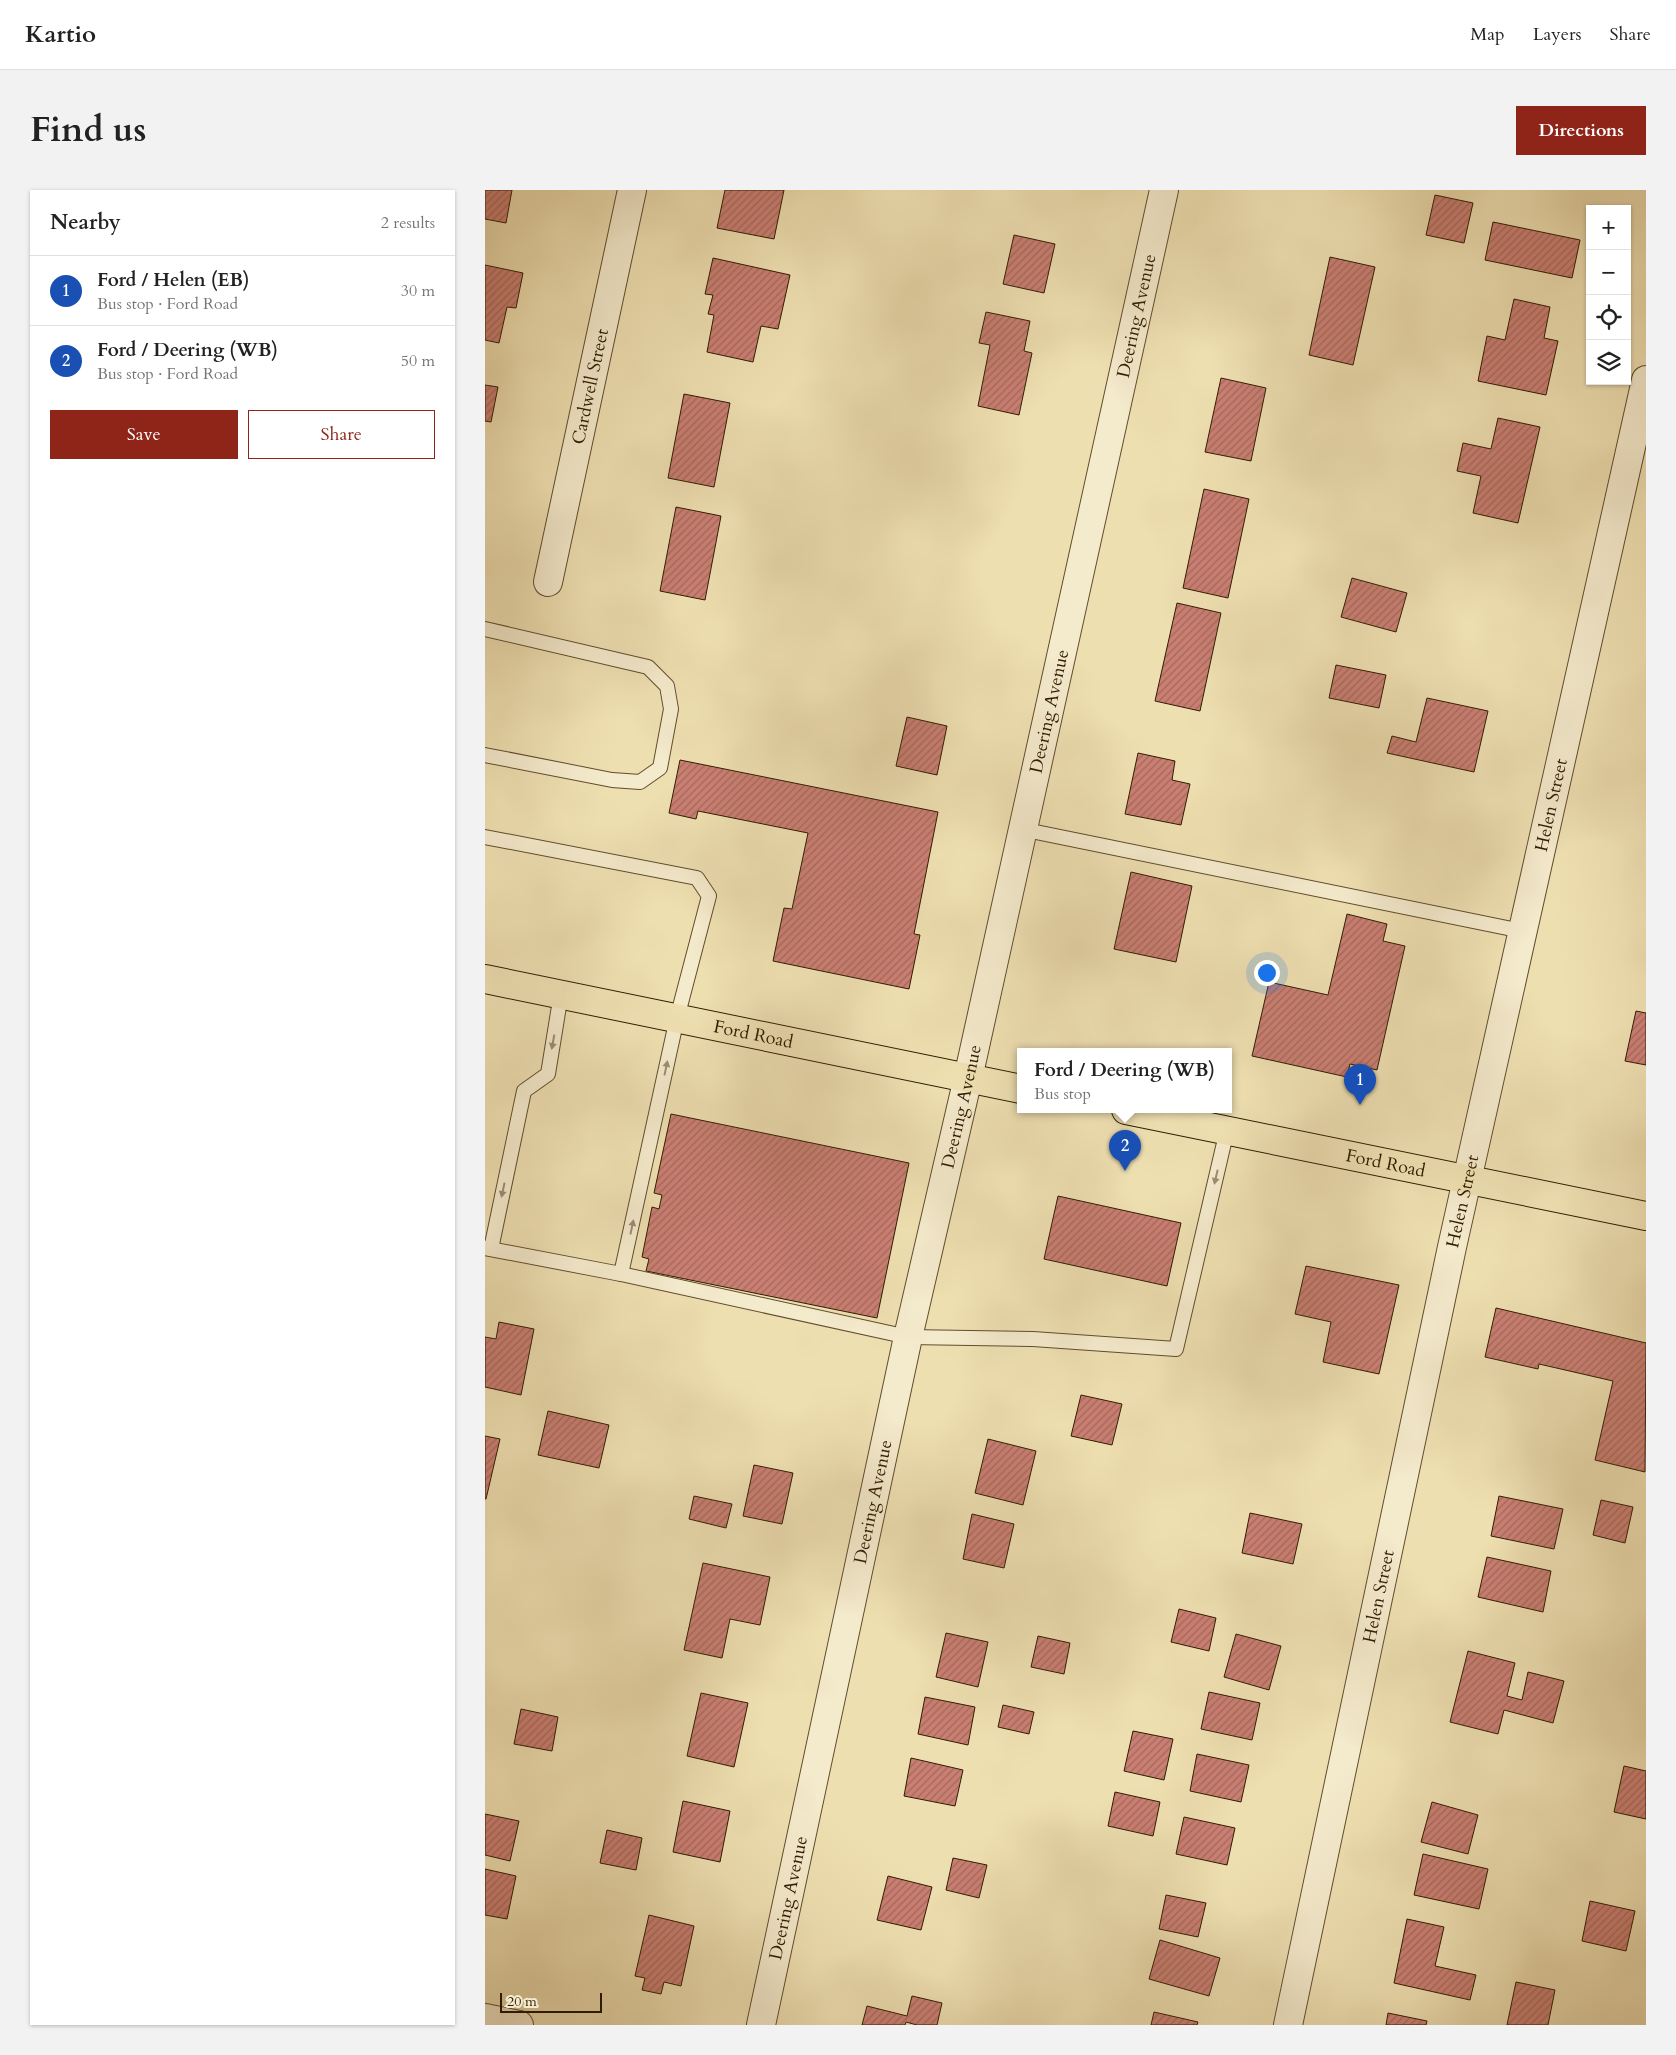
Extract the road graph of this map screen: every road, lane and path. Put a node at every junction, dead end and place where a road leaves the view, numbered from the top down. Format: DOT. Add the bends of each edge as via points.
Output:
graph roads {
  1 [pos="632,190"];
  2 [pos="1164,190"];
  3 [pos="1646,380"];
  4 [pos="548,582"];
  5 [pos="485,629"];
  6 [pos="485,755"];
  7 [pos="1021,829"];
  8 [pos="485,837"];
  9 [pos="1522,931"];
  10 [pos="485,979"];
  11 [pos="561,994"];
  12 [pos="677,1018"];
  13 [pos="968,1078"];
  14 [pos="1017,1088"];
  15 [pos="1141,1113"];
  16 [pos="1227,1130"];
  17 [pos="1467,1179"];
  18 [pos="1646,1216"];
  19 [pos="488,1248"];
  20 [pos="621,1274"];
  21 [pos="908,1337"];
  22 [pos="485,2018"];
  23 [pos="519,2025"];
  24 [pos="761,2025"];
  25 [pos="1288,2025"];
  1 -- 4 [label="street, Cardwell Street"];
  2 -- 7 [label="street, Deering Avenue"];
  3 -- 9 [label="street, Helen Street"];
  5 -- 6 [label="lane" via="648,667 667,686 671,710 660,768 640,782 612,780"];
  7 -- 9 [label="lane"];
  7 -- 13 [label="street, Deering Avenue"];
  8 -- 12 [label="lane" via="697,878 709,896"];
  9 -- 17 [label="street, Helen Street"];
  10 -- 11 [label="main road, Ford Road"];
  11 -- 12 [label="main road, Ford Road"];
  11 -- 19 [label="lane, one-way" via="547,1074 524,1091"];
  12 -- 13 [label="main road, Ford Road"];
  20 -- 12 [label="lane, one-way"];
  13 -- 14 [label="main road, Ford Road"];
  13 -- 21 [label="street, Deering Avenue"];
  15 -- 16 [label="main road, Ford Road"];
  16 -- 17 [label="main road, Ford Road"];
  16 -- 21 [label="lane, one-way" via="1175,1349 1033,1339"];
  17 -- 18 [label="main road, Ford Road"];
  17 -- 25 [label="street, Helen Street"];
  19 -- 20 [label="lane"];
  20 -- 21 [label="lane"];
  21 -- 24 [label="street, Deering Avenue"];
  22 -- 23 [label="street"];
}
